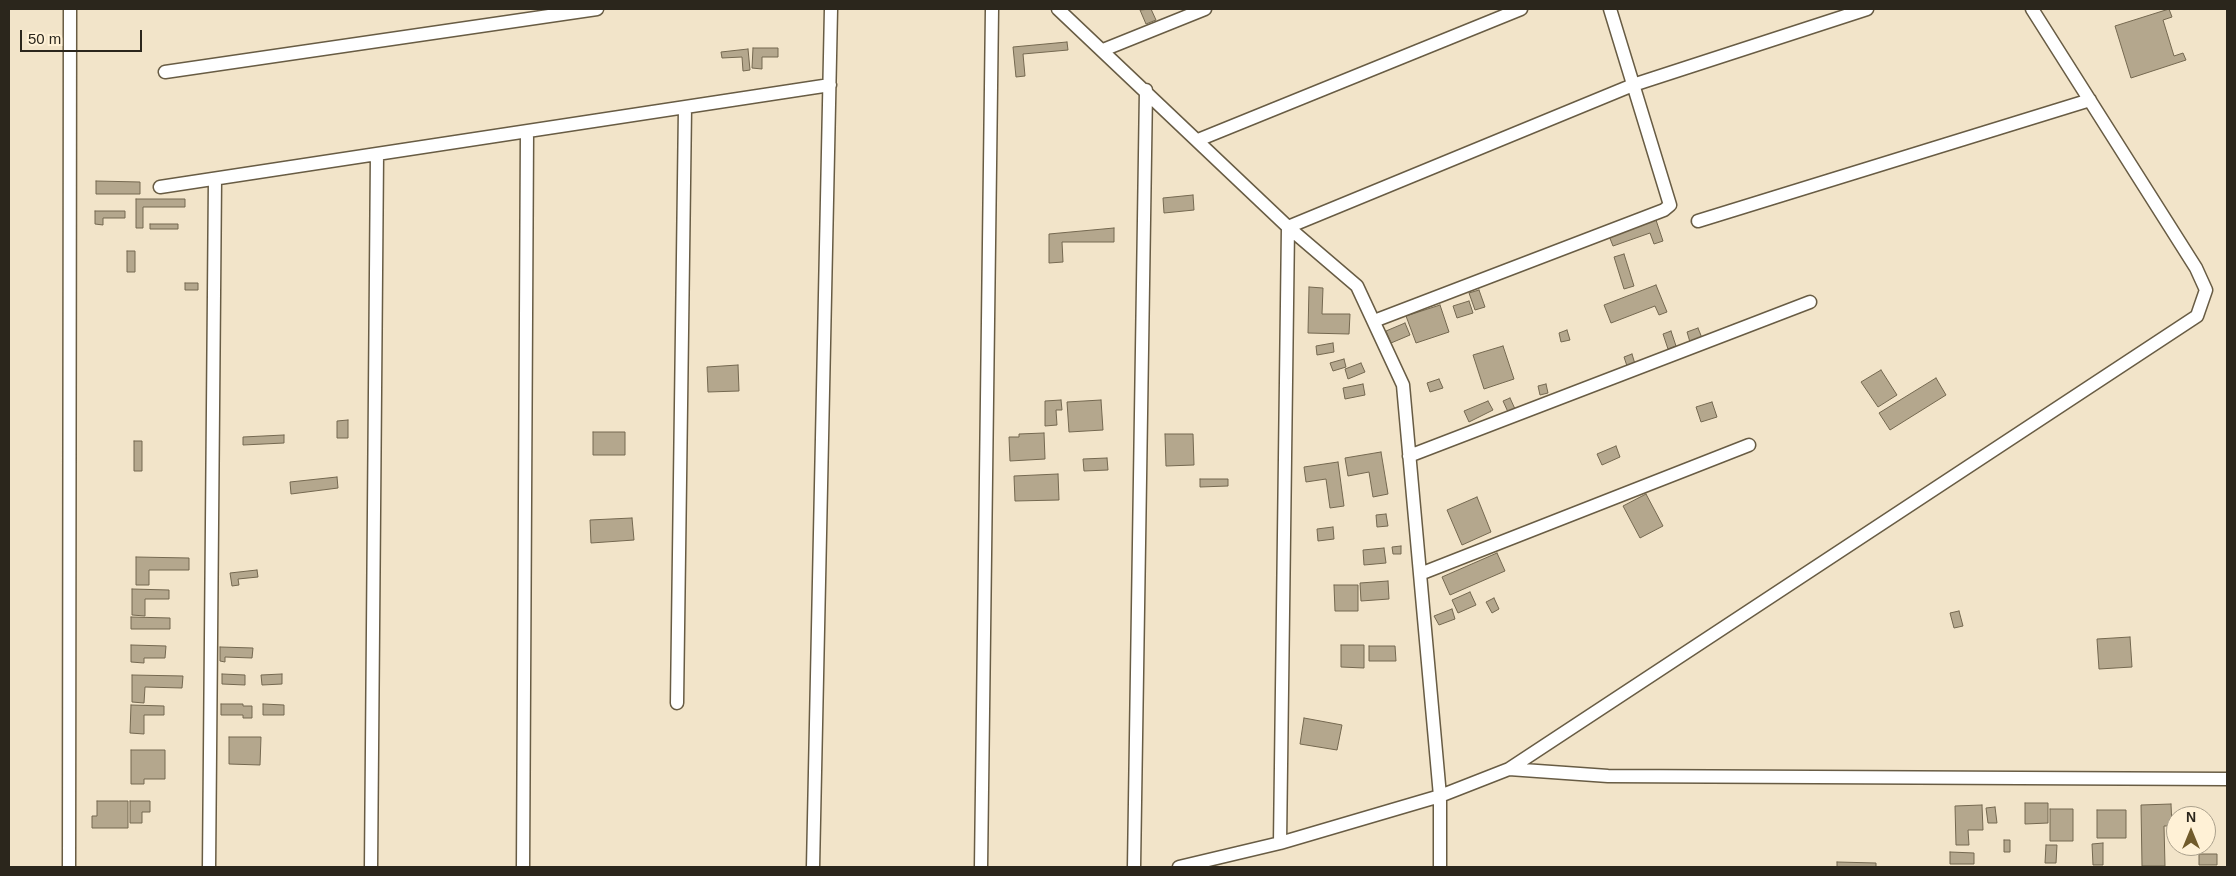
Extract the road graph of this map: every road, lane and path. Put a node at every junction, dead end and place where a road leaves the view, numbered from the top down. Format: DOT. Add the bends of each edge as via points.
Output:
graph roads {
  1 [pos="70,9"];
  2 [pos="598,9"];
  3 [pos="831,9"];
  4 [pos="992,9"];
  5 [pos="1058,9"];
  6 [pos="1205,9"];
  7 [pos="1521,9"];
  8 [pos="1610,9"];
  9 [pos="1867,9"];
  10 [pos="2032,9"];
  11 [pos="1103,50"];
  12 [pos="165,72"];
  13 [pos="1633,85"];
  14 [pos="830,86"];
  15 [pos="1146,90"];
  16 [pos="2090,100"];
  17 [pos="685,108"];
  18 [pos="527,132"];
  19 [pos="1198,140"];
  20 [pos="378,154"];
  21 [pos="215,179"];
  22 [pos="160,187"];
  23 [pos="1698,221"];
  24 [pos="1288,227"];
  25 [pos="1810,302"];
  26 [pos="1374,321"];
  27 [pos="1750,445"];
  28 [pos="1409,456"];
  29 [pos="1420,574"];
  30 [pos="677,703"];
  31 [pos="1509,769"];
  32 [pos="2227,779"];
  33 [pos="1440,796"];
  34 [pos="1280,843"];
  35 [pos="69,867"];
  36 [pos="209,867"];
  37 [pos="371,867"];
  38 [pos="523,867"];
  39 [pos="813,867"];
  40 [pos="981,867"];
  41 [pos="1134,867"];
  42 [pos="1178,867"];
  43 [pos="1440,867"];
  1 -- 35 [label="street"];
  2 -- 12 [label="street"];
  3 -- 14 [label="street"];
  4 -- 40 [label="street"];
  5 -- 11 [label="street"];
  6 -- 11 [label="street"];
  7 -- 19 [label="street"];
  8 -- 13 [label="street"];
  9 -- 13 [label="street"];
  10 -- 16 [label="street"];
  11 -- 15 [label="street"];
  13 -- 24 [label="street"];
  13 -- 26 [label="street" via="1670,205"];
  14 -- 17 [label="street"];
  14 -- 39 [label="street"];
  15 -- 19 [label="street"];
  15 -- 41 [label="street"];
  16 -- 23 [label="street"];
  16 -- 31 [label="street" via="2196,268 2206,290 2197,316"];
  17 -- 18 [label="street"];
  17 -- 30 [label="street"];
  18 -- 20 [label="street"];
  18 -- 38 [label="street"];
  19 -- 24 [label="street"];
  20 -- 21 [label="street"];
  20 -- 37 [label="street"];
  21 -- 22 [label="street"];
  21 -- 36 [label="street"];
  24 -- 26 [label="street" via="1357,286"];
  24 -- 34 [label="street"];
  25 -- 28 [label="street"];
  26 -- 28 [label="street" via="1403,385"];
  27 -- 29 [label="street"];
  28 -- 29 [label="street"];
  29 -- 33 [label="street"];
  31 -- 32 [label="street" via="1608,776"];
  31 -- 33 [label="street"];
  33 -- 34 [label="street"];
  33 -- 43 [label="street"];
  34 -- 42 [label="street"];
}
